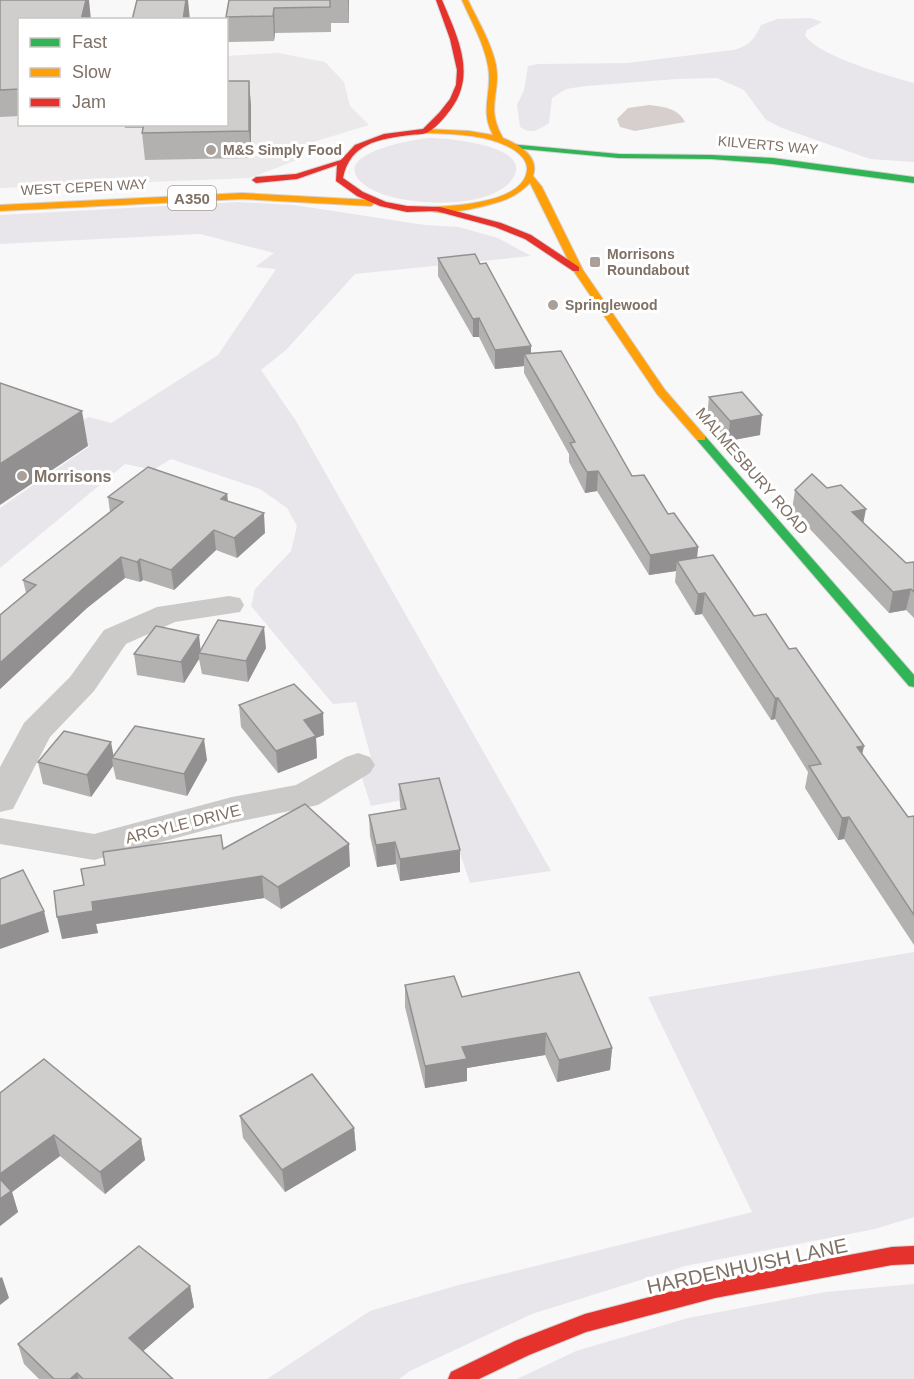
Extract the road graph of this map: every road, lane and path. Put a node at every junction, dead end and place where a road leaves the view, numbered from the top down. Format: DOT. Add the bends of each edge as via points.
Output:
graph roads {
  1 [pos="439,0"];
  2 [pos="465,0"];
  3 [pos="425,131"];
  4 [pos="506,144"];
  5 [pos="619,156"];
  6 [pos="339,162"];
  7 [pos="563,164"];
  8 [pos="534,172"];
  9 [pos="914,180"];
  10 [pos="236,181"];
  11 [pos="385,205"];
  12 [pos="0,208"];
  13 [pos="440,210"];
  14 [pos="578,270"];
  15 [pos="229,605"];
  16 [pos="914,683"];
  17 [pos="358,765"];
  18 [pos="0,800"];
  19 [pos="0,831"];
  20 [pos="914,1255"];
  21 [pos="458,1379"];
  1 -- 3 [label="main road" via="463,74 452,106"];
  2 -- 4 [label="main road" via="492,65 486,116 491,130"];
  3 -- 4 [label="main road, A350" via="467,134"];
  3 -- 6 [label="main road, A350" via="365,143"];
  4 -- 5 [label="main road, KILVERTS WAY"];
  4 -- 8 [label="main road, MALMESBURY ROAD" via="526,156"];
  5 -- 7 [label="main road, KILVERTS WAY"];
  5 -- 9 [label="main road, KILVERTS WAY" via="773,161"];
  6 -- 10 [label="main road, A350" via="297,176"];
  6 -- 11 [label="main road, A350" via="337,173 342,184"];
  8 -- 13 [label="main road, A350" via="523,186 498,199"];
  8 -- 14 [label="main road, MALMESBURY ROAD"];
  11 -- 12 [label="main road, WEST CEPEN WAY / A350" via="257,196"];
  11 -- 13 [label="main road, A350"];
  13 -- 14 [label="main road, MALMESBURY ROAD" via="528,237"];
  14 -- 16 [label="main road, MALMESBURY ROAD" via="661,392"];
  15 -- 18 [label="street" via="168,614 115,638 82,684 36,731"];
  17 -- 19 [label="street, ARGYLE DRIVE" via="304,796 232,810 94,847"];
  20 -- 21 [label="main road, HARDENHUISH LANE" via="715,1288 585,1323"];
}
